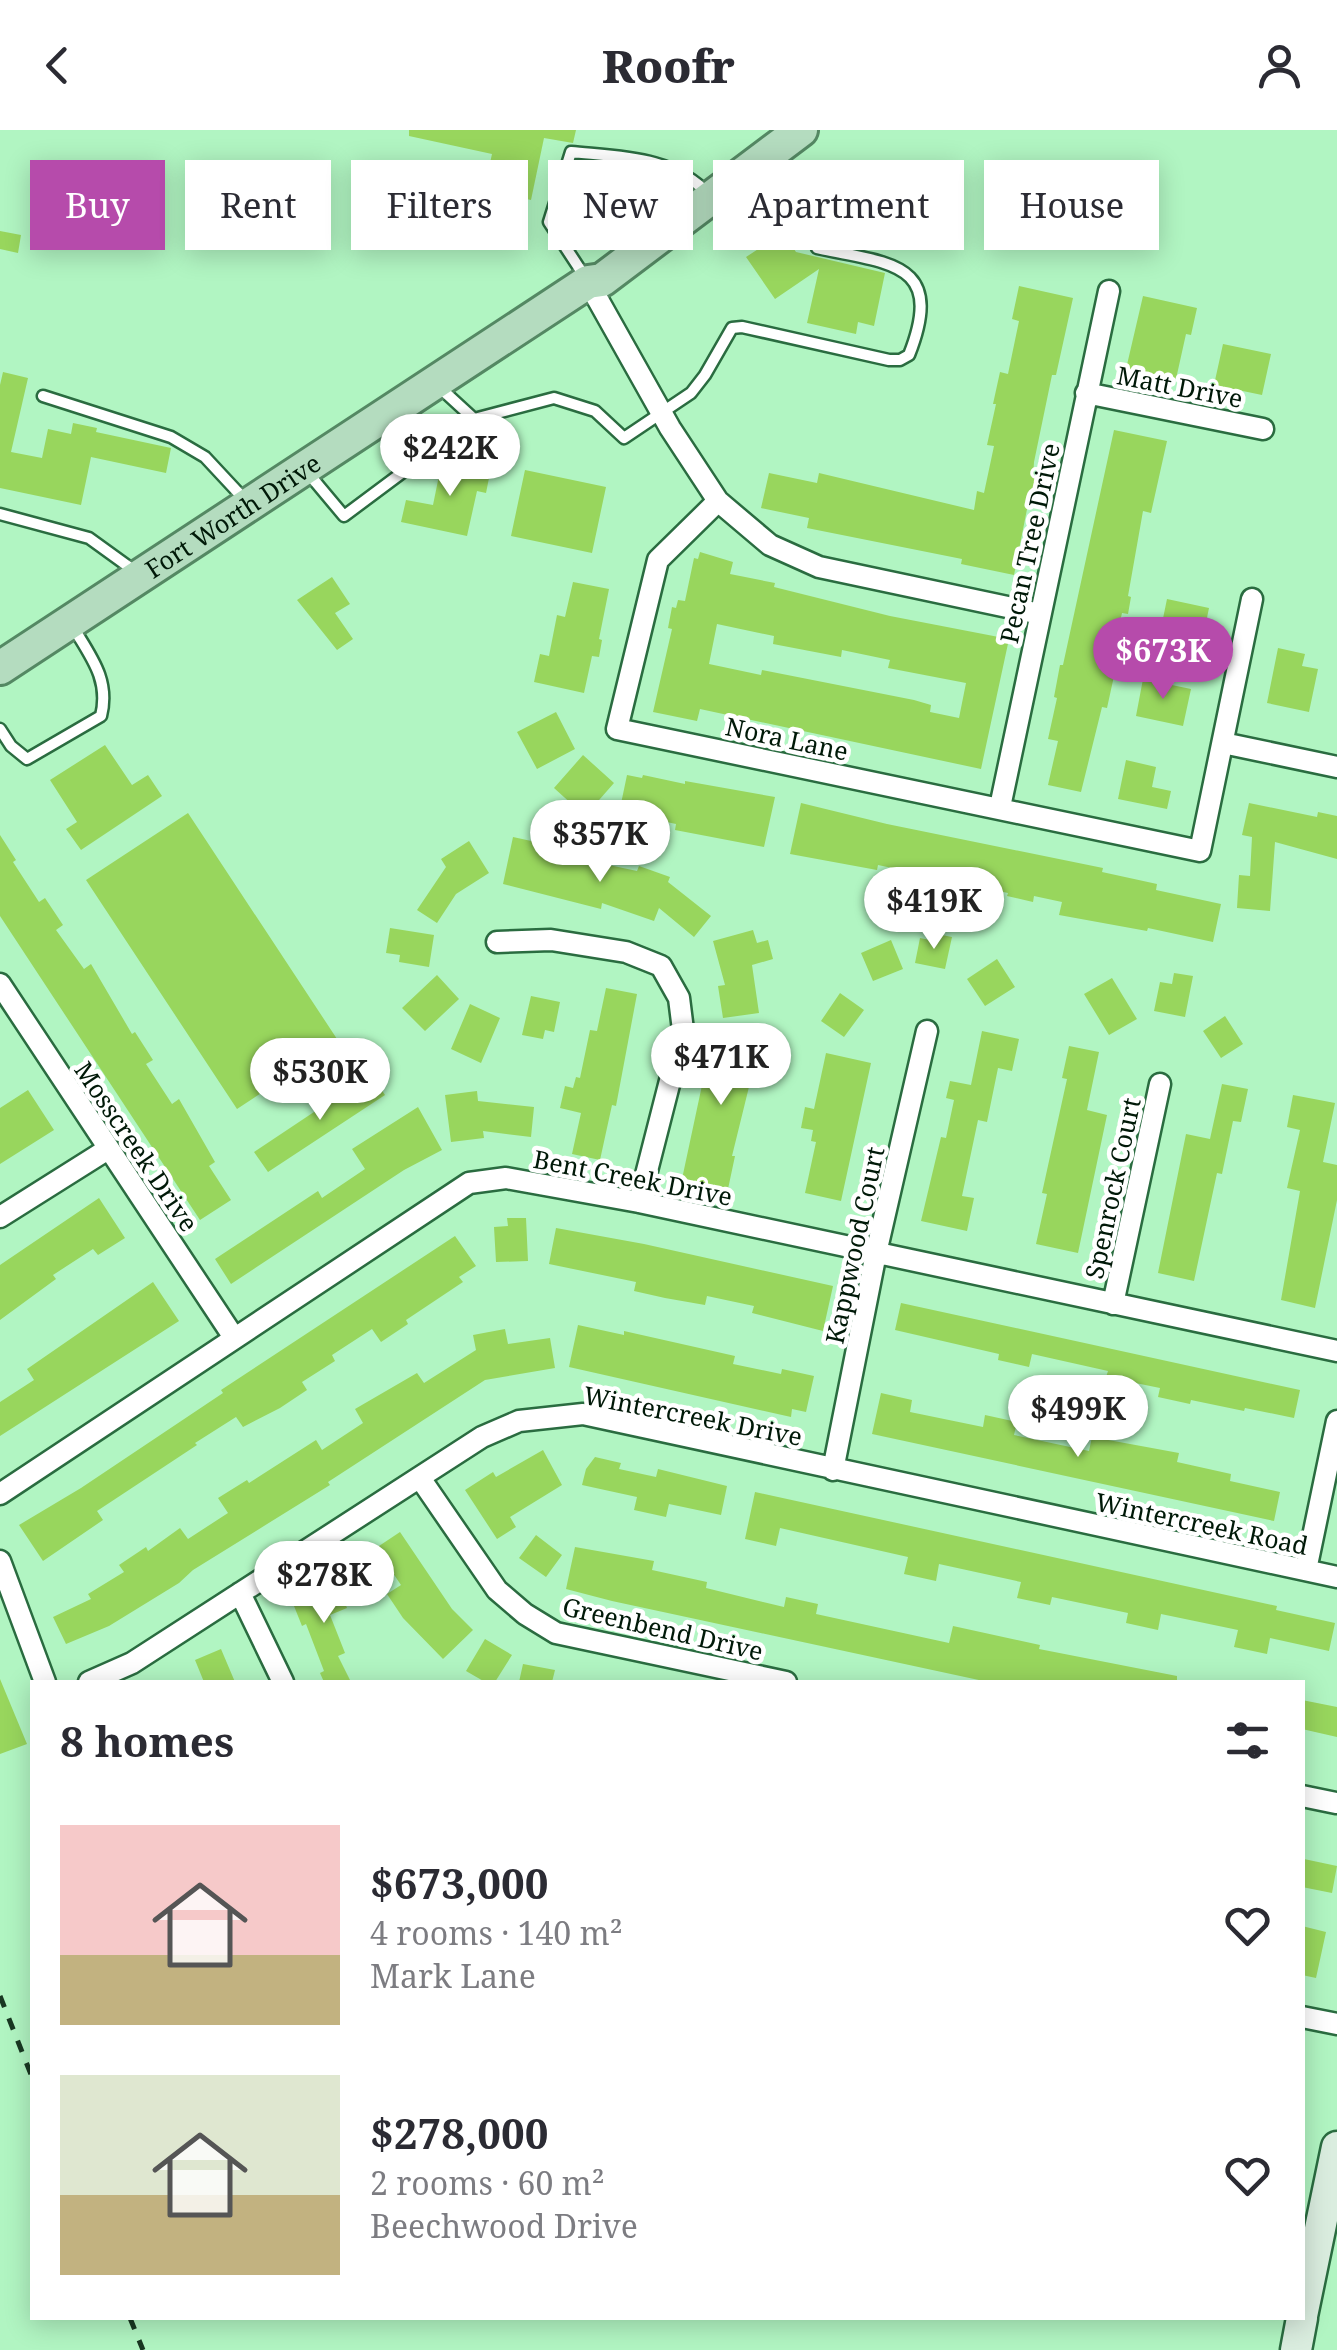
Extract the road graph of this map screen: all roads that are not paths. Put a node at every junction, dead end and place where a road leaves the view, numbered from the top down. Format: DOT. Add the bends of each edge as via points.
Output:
graph roads {
  1 [pos="800,130"];
  2 [pos="824,130"];
  3 [pos="711,198"];
  4 [pos="826,250"];
  5 [pos="588,282"];
  6 [pos="1109,291"];
  7 [pos="434,383"];
  8 [pos="1086,393"];
  9 [pos="43,396"];
  10 [pos="660,411"];
  11 [pos="474,419"];
  12 [pos="1263,429"];
  13 [pos="304,468"];
  14 [pos="718,501"];
  15 [pos="249,504"];
  16 [pos="0,514"];
  17 [pos="140,576"];
  18 [pos="1252,599"];
  19 [pos="1040,614"];
  20 [pos="70,622"];
  21 [pos="0,668"];
  22 [pos="0,729"];
  23 [pos="1223,742"];
  24 [pos="1337,768"];
  25 [pos="1000,807"];
  26 [pos="497,942"];
  27 [pos="0,984"];
  28 [pos="927,1031"];
  29 [pos="1160,1084"];
  30 [pos="108,1148"];
  31 [pos="640,1202"];
  32 [pos="0,1217"];
  33 [pos="876,1253"];
  34 [pos="1113,1304"];
  35 [pos="234,1336"];
  36 [pos="1337,1351"];
  37 [pos="1337,1421"];
  38 [pos="833,1470"];
  39 [pos="420,1478"];
  40 [pos="0,1494"];
  41 [pos="997,1505"];
  42 [pos="0,1561"];
  43 [pos="1306,1570"];
  44 [pos="1337,1577"];
  45 [pos="240,1593"];
  46 [pos="684,1660"];
  47 [pos="44,1680"];
  48 [pos="94,1680"];
  49 [pos="283,1680"];
  50 [pos="679,1680"];
  51 [pos="777,1680"];
  52 [pos="1305,1797"];
  53 [pos="1336,1803"];
  54 [pos="1305,2018"];
  55 [pos="1337,2024"];
  56 [pos="1337,2148"];
  57 [pos="1305,2302"];
  58 [pos="1301,2320"];
  59 [pos="1296,2350"];
  1 -- 3 [label="main road, Fort Worth Drive"];
  2 -- 3 [label="main road, Fort Worth Drive"];
  3 -- 5 [label="main road, Fort Worth Drive" via="602,280"];
  3 -- 5 [label="lane" via="682,173 652,161 571,152 549,222"];
  4 -- 10 [label="lane" via="893,265 914,277 920,319 909,355 888,360 732,328 691,393"];
  5 -- 7 [label="main road, Fort Worth Drive"];
  5 -- 10 [label="street"];
  6 -- 8 [label="street, Pecan Tree Drive"];
  7 -- 11 [label="lane"];
  7 -- 13 [label="main road, Fort Worth Drive"];
  8 -- 12 [label="street, Matt Drive"];
  8 -- 19 [label="street, Pecan Tree Drive"];
  9 -- 15 [label="lane" via="172,437 205,457"];
  10 -- 11 [label="lane" via="624,438 595,411 554,398"];
  10 -- 14 [label="street"];
  11 -- 13 [label="lane" via="344,516"];
  13 -- 15 [label="main road, Fort Worth Drive"];
  14 -- 19 [label="street" via="770,546 819,567"];
  14 -- 25 [label="street, Nora Lane" via="658,560 617,729"];
  15 -- 17 [label="main road, Fort Worth Drive"];
  16 -- 17 [label="lane" via="89,538"];
  17 -- 20 [label="main road, Fort Worth Drive"];
  18 -- 23 [label="street"];
  19 -- 25 [label="street, Pecan Tree Drive"];
  20 -- 21 [label="main road, Fort Worth Drive"];
  20 -- 22 [label="lane" via="104,678 101,716 27,759"];
  23 -- 24 [label="street"];
  23 -- 25 [label="street, Nora Lane" via="1200,851"];
  26 -- 31 [label="street" via="551,940 626,952 661,966 679,998 683,1030"];
  27 -- 30 [label="street, Mosscreek Drive"];
  28 -- 33 [label="street, Kappwood Court"];
  29 -- 34 [label="street, Spenrock Court"];
  30 -- 32 [label="street"];
  30 -- 35 [label="street, Mosscreek Drive"];
  31 -- 33 [label="street, Bent Creek Drive"];
  31 -- 35 [label="street, Bent Creek Drive" via="506,1178 469,1184"];
  33 -- 34 [label="street, Bent Creek Drive"];
  33 -- 38 [label="street, Kappwood Court"];
  34 -- 36 [label="street, Bent Creek Drive"];
  35 -- 40 [label="street, Bent Creek Drive"];
  37 -- 43 [label="street"];
  38 -- 39 [label="street, Wintercreek Drive" via="583,1414 519,1420"];
  38 -- 41 [label="street, Wintercreek Drive"];
  39 -- 45 [label="street, Wintercreek Drive"];
  39 -- 46 [label="street, Greenbend Drive" via="497,1590 525,1614 556,1633"];
  41 -- 43 [label="street, Wintercreek Road"];
  42 -- 47 [label="street"];
  43 -- 44 [label="street, Wintercreek Road"];
  45 -- 48 [label="street, Wintercreek Drive"];
  45 -- 49 [label="street"];
  46 -- 50 [label="street"];
  46 -- 51 [label="street, Greenbend Drive"];
  52 -- 53 [label="street"];
  54 -- 55 [label="street"];
  56 -- 57 [label="main road"];
  58 -- 59 [label="main road"];
}
